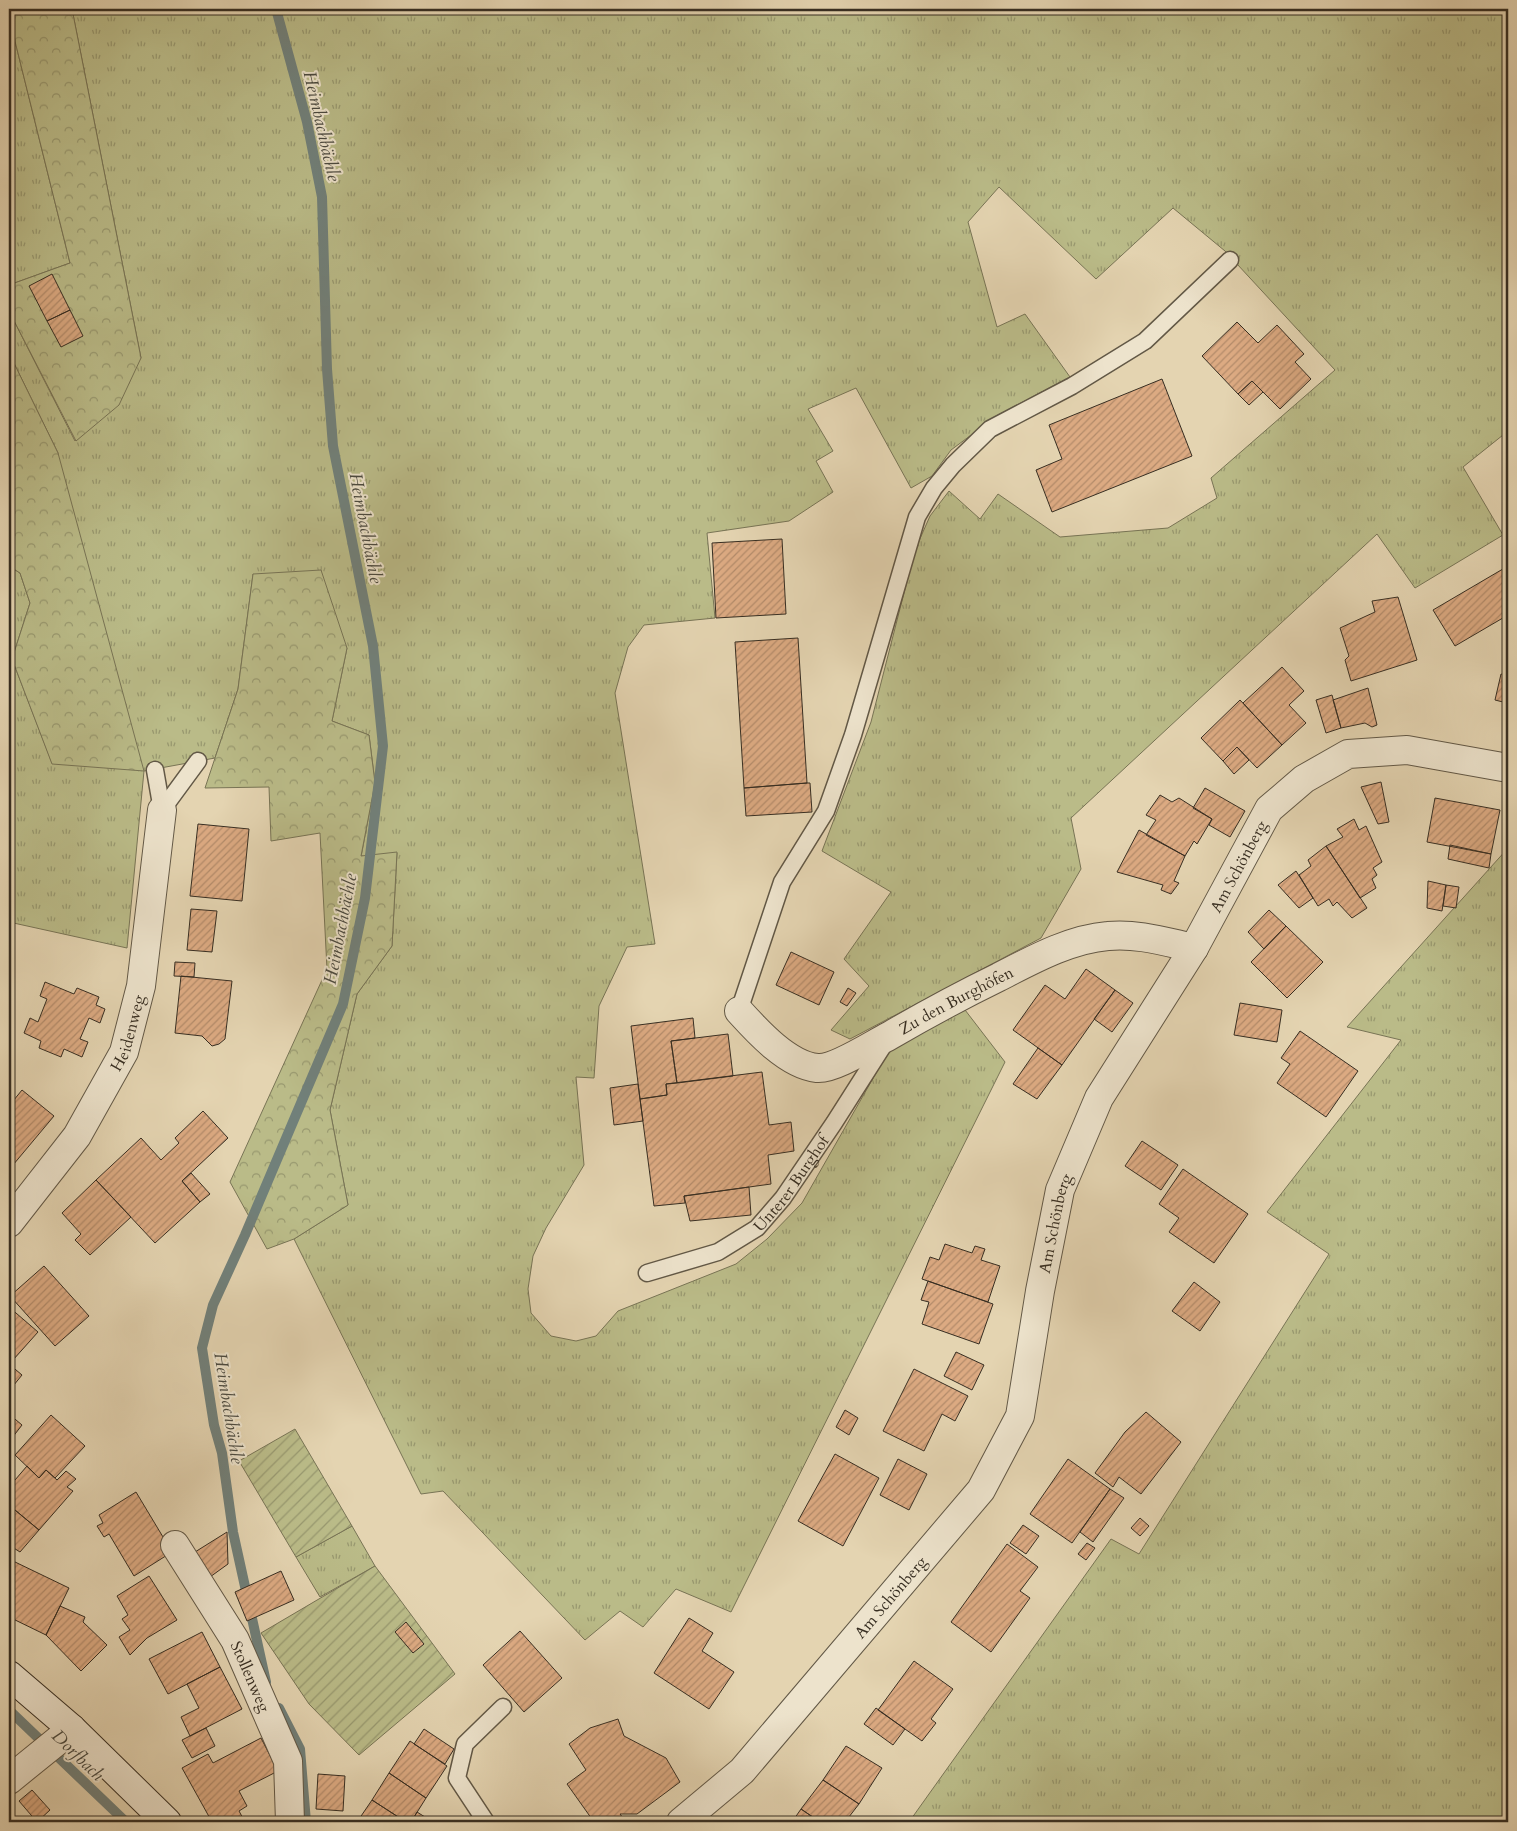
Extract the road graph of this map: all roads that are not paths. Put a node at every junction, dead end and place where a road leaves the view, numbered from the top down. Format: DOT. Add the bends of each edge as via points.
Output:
graph roads {
  1 [pos="1230,260"];
  2 [pos="198,761"];
  3 [pos="1508,768"];
  4 [pos="155,770"];
  5 [pos="162,810"];
  6 [pos="1194,948"];
  7 [pos="740,1011"];
  8 [pos="889,1035"];
  9 [pos="13,1210"];
  10 [pos="647,1273"];
  11 [pos="175,1545"];
  12 [pos="9,1675"];
  13 [pos="503,1707"];
  14 [pos="56,1741"];
  15 [pos="9,1780"];
  16 [pos="167,1822"];
  17 [pos="290,1822"];
  18 [pos="486,1822"];
  19 [pos="681,1822"];
  1 -- 7 [label="lane" via="1145,341 1072,386 990,429 953,464 934,488 918,517 853,735 826,811 782,882"];
  2 -- 5 [label="lane, Heidenweg"];
  3 -- 6 [label="street, Am Schönberg" via="1407,750 1348,754 1304,779 1269,809"];
  4 -- 5 [label="lane, Heidenweg"];
  5 -- 9 [label="street, Heidenweg" via="141,986 124,1052 77,1136"];
  6 -- 8 [label="street, Zu den Burghöfen" via="1148,937 1108,936 1071,945 1031,960"];
  6 -- 19 [label="street, Am Schönberg" via="1099,1098 1060,1190 1020,1416 981,1490 742,1771"];
  7 -- 8 [label="street, Zu den Burghöfen" via="764,1039 802,1065 819,1068 853,1056"];
  8 -- 10 [label="lane, Unterer Burghof" via="783,1198 757,1228 718,1252"];
  11 -- 17 [label="street, Stollenweg" via="236,1640 288,1761"];
  12 -- 14 [label="street"];
  13 -- 18 [label="lane" via="465,1744 457,1778"];
  14 -- 15 [label="street"];
  14 -- 16 [label="street"];
}
